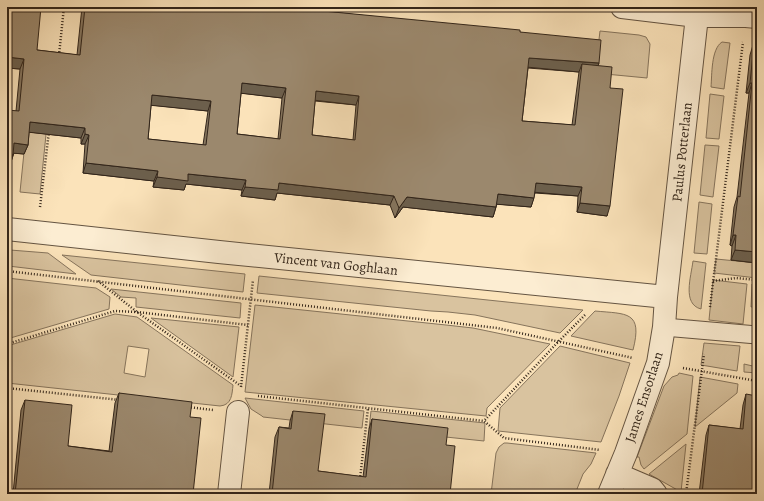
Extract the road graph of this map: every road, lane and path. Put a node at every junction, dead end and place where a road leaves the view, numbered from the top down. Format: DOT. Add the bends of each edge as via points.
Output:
graph roads {
  1 [pos="64,7"];
  2 [pos="622,7"];
  3 [pos="698,11"];
  4 [pos="752,16"];
  5 [pos="58,60"];
  6 [pos="50,129"];
  7 [pos="7,229"];
  8 [pos="37,232"];
  9 [pos="255,256"];
  10 [pos="7,271"];
  11 [pos="757,280"];
  12 [pos="98,281"];
  13 [pos="713,281"];
  14 [pos="604,291"];
  15 [pos="666,297"];
  16 [pos="251,299"];
  17 [pos="137,312"];
  18 [pos="248,325"];
  19 [pos="664,327"];
  20 [pos="707,330"];
  21 [pos="757,335"];
  22 [pos="558,342"];
  23 [pos="7,344"];
  24 [pos="658,363"];
  25 [pos="702,372"];
  26 [pos="757,381"];
  27 [pos="241,386"];
  28 [pos="7,388"];
  29 [pos="123,400"];
  30 [pos="239,403"];
  31 [pos="184,407"];
  32 [pos="368,408"];
  33 [pos="484,421"];
  34 [pos="626,453"];
  35 [pos="618,474"];
  36 [pos="359,486"];
  37 [pos="229,494"];
  38 [pos="609,494"];
  39 [pos="656,494"];
  40 [pos="686,494"];
  1 -- 5 [label="path"];
  2 -- 3 [label="street"];
  3 -- 4 [label="street"];
  3 -- 15 [label="street, Paulus Potterlaan"];
  4 -- 13 [label="path"];
  6 -- 8 [label="path"];
  7 -- 8 [label="street, Vincent van Goghlaan"];
  8 -- 9 [label="street, Vincent van Goghlaan"];
  9 -- 14 [label="street, Vincent van Goghlaan"];
  9 -- 16 [label="path"];
  10 -- 12 [label="path"];
  11 -- 13 [label="path" via="736,278"];
  12 -- 16 [label="path"];
  12 -- 17 [label="path"];
  13 -- 20 [label="path"];
  14 -- 15 [label="street, Vincent van Goghlaan"];
  14 -- 22 [label="path"];
  15 -- 19 [label="street, James Ensorlaan"];
  16 -- 18 [label="path"];
  16 -- 22 [label="path" via="497,328"];
  17 -- 18 [label="path"];
  17 -- 23 [label="path" via="115,311"];
  17 -- 27 [label="path"];
  18 -- 27 [label="path"];
  19 -- 20 [label="lane"];
  19 -- 24 [label="street, James Ensorlaan"];
  20 -- 21 [label="lane"];
  20 -- 25 [label="path"];
  22 -- 24 [label="path"];
  22 -- 33 [label="path"];
  24 -- 25 [label="path"];
  24 -- 34 [label="street, James Ensorlaan"];
  25 -- 26 [label="path"];
  25 -- 40 [label="path"];
  27 -- 30 [label="path"];
  28 -- 29 [label="path"];
  30 -- 31 [label="path"];
  30 -- 32 [label="path"];
  30 -- 37 [label="street"];
  32 -- 33 [label="path"];
  32 -- 36 [label="path"];
  33 -- 34 [label="path" via="504,438"];
  34 -- 35 [label="street, James Ensorlaan"];
  35 -- 38 [label="street, James Ensorlaan"];
  35 -- 39 [label="street" via="652,489"];
}
